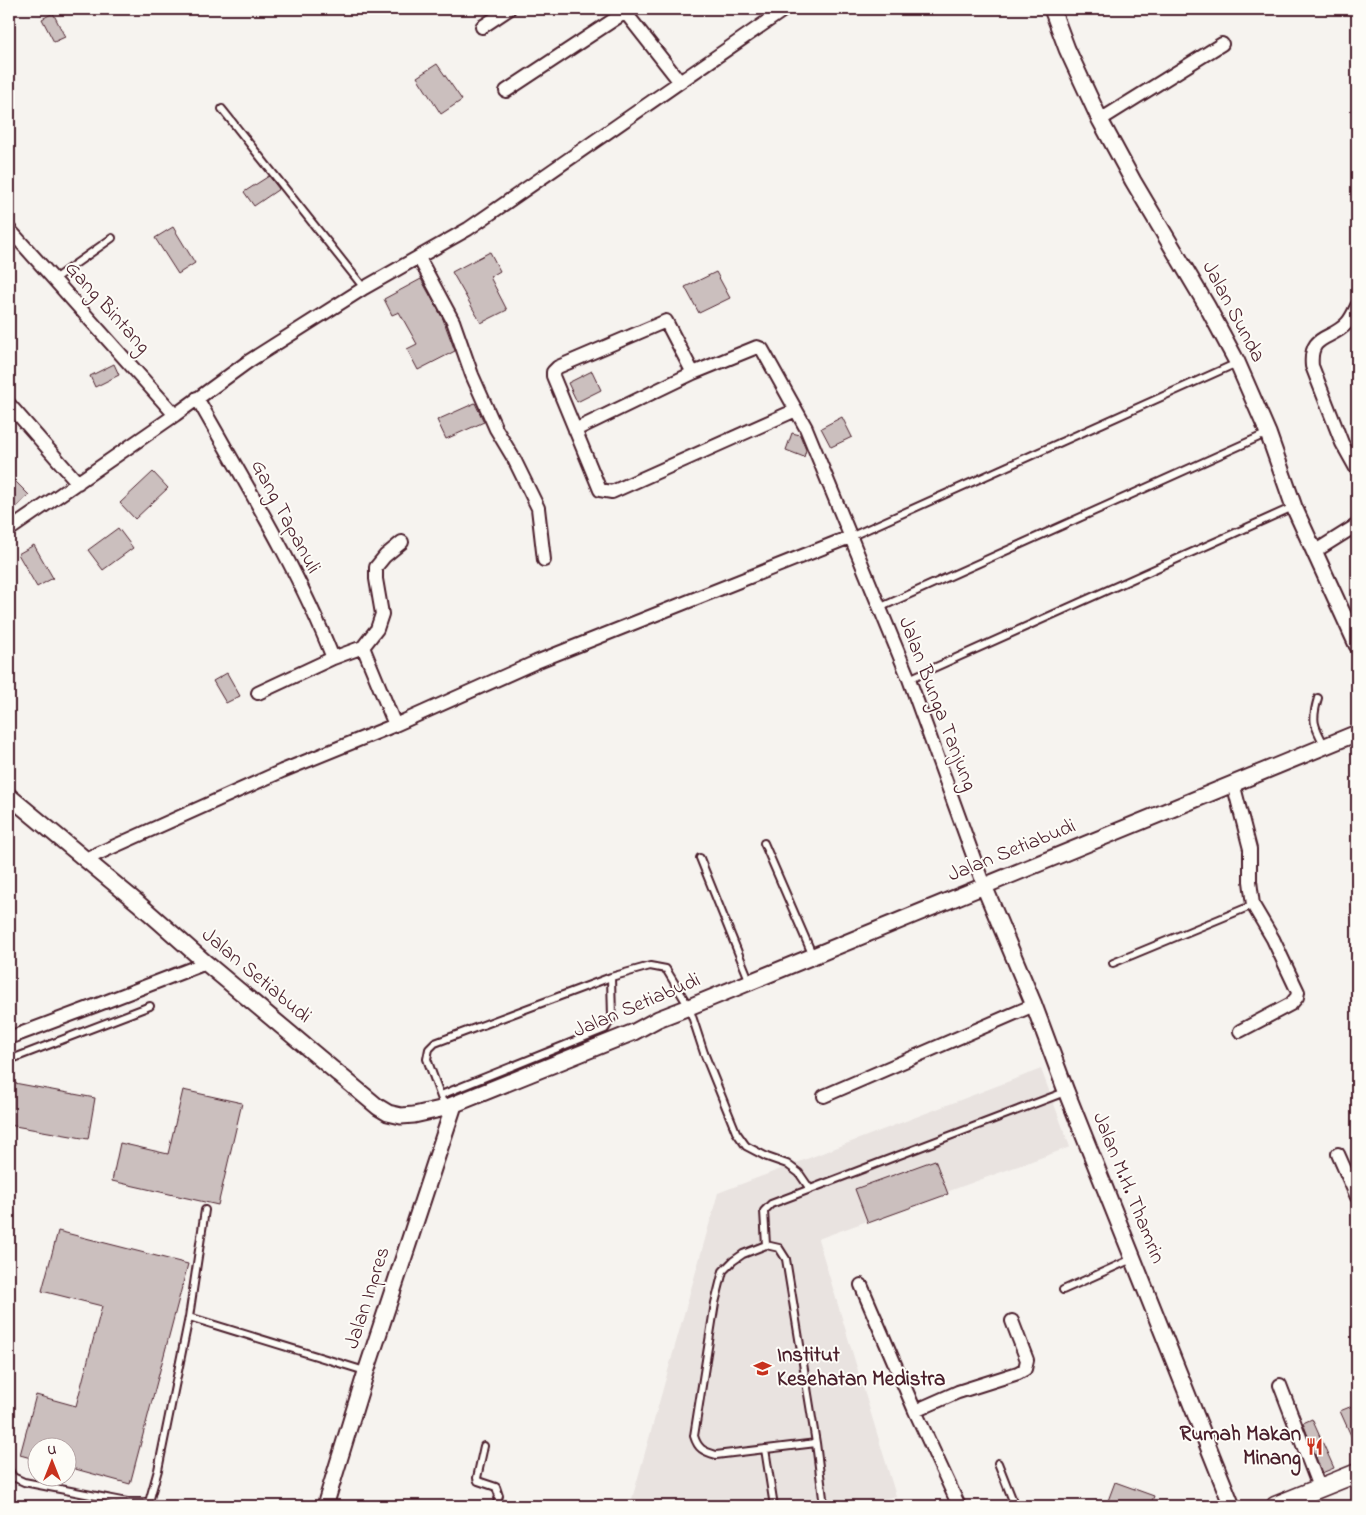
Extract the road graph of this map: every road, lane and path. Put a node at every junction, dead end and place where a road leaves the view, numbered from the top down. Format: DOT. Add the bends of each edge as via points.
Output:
graph roads {
  1 [pos="509,9"];
  2 [pos="785,9"];
  3 [pos="1052,9"];
  4 [pos="628,10"];
  5 [pos="482,27"];
  6 [pos="1222,44"];
  7 [pos="680,82"];
  8 [pos="506,91"];
  9 [pos="222,109"];
  10 [pos="1100,120"];
  11 [pos="9,229"];
  12 [pos="112,238"];
  13 [pos="420,258"];
  14 [pos="54,279"];
  15 [pos="364,288"];
  16 [pos="1357,306"];
  17 [pos="1237,362"];
  18 [pos="693,373"];
  19 [pos="197,398"];
  20 [pos="9,404"];
  21 [pos="796,410"];
  22 [pos="176,415"];
  23 [pos="575,430"];
  24 [pos="1268,433"];
  25 [pos="1357,470"];
  26 [pos="78,483"];
  27 [pos="1294,507"];
  28 [pos="1357,525"];
  29 [pos="9,530"];
  30 [pos="850,537"];
  31 [pos="402,542"];
  32 [pos="1314,552"];
  33 [pos="544,560"];
  34 [pos="879,608"];
  35 [pos="1357,645"];
  36 [pos="363,647"];
  37 [pos="333,658"];
  38 [pos="909,679"];
  39 [pos="258,693"];
  40 [pos="1318,698"];
  41 [pos="395,724"];
  42 [pos="1357,733"];
  43 [pos="1324,746"];
  44 [pos="1233,784"];
  45 [pos="11,802"];
  46 [pos="764,843"];
  47 [pos="700,858"];
  48 [pos="86,859"];
  49 [pos="984,886"];
  50 [pos="1253,905"];
  51 [pos="813,956"];
  52 [pos="206,962"];
  53 [pos="1113,963"];
  54 [pos="611,977"];
  55 [pos="750,982"];
  56 [pos="1034,1005"];
  57 [pos="150,1006"];
  58 [pos="689,1006"];
  59 [pos="1240,1031"];
  60 [pos="9,1038"];
  61 [pos="9,1060"];
  62 [pos="1066,1091"];
  63 [pos="824,1096"];
  64 [pos="446,1102"];
  65 [pos="1338,1154"];
  66 [pos="810,1189"];
  67 [pos="1357,1198"];
  68 [pos="205,1210"];
  69 [pos="766,1244"];
  70 [pos="1133,1258"];
  71 [pos="861,1285"];
  72 [pos="1063,1290"];
  73 [pos="189,1317"];
  74 [pos="1012,1321"];
  75 [pos="366,1372"];
  76 [pos="1280,1385"];
  77 [pos="914,1411"];
  78 [pos="816,1443"];
  79 [pos="484,1446"];
  80 [pos="765,1448"];
  81 [pos="998,1463"];
  82 [pos="9,1470"];
  83 [pos="1357,1473"];
  84 [pos="1319,1487"];
  85 [pos="149,1504"];
  86 [pos="325,1506"];
  87 [pos="496,1506"];
  88 [pos="774,1506"];
  89 [pos="824,1506"];
  90 [pos="959,1506"];
  91 [pos="1015,1506"];
  92 [pos="1232,1506"];
  93 [pos="1275,1506"];
  1 -- 5 [label="street"];
  2 -- 7 [label="street"];
  3 -- 10 [label="street, Jalan Sunda"];
  4 -- 7 [label="street"];
  4 -- 8 [label="street"];
  6 -- 10 [label="street"];
  7 -- 13 [label="street" via="500,208"];
  9 -- 15 [label="lane"];
  10 -- 17 [label="street, Jalan Sunda"];
  11 -- 14 [label="street, Gang Bintang"];
  12 -- 14 [label="lane"];
  13 -- 15 [label="street"];
  13 -- 33 [label="street" via="453,321 496,430 538,508"];
  14 -- 22 [label="street, Gang Bintang"];
  15 -- 19 [label="street"];
  16 -- 25 [label="street" via="1346,324 1318,342 1311,354 1312,366 1342,443"];
  17 -- 24 [label="street, Jalan Sunda"];
  17 -- 30 [label="lane"];
  18 -- 21 [label="street, Jalan Bunga Tanjung" via="759,347"];
  18 -- 23 [label="street"];
  18 -- 23 [label="street" via="666,321 558,367 553,376"];
  19 -- 22 [label="street"];
  19 -- 37 [label="street, Gang Tapanuli" via="263,514"];
  20 -- 26 [label="street"];
  21 -- 23 [label="street" via="612,492 600,490"];
  21 -- 30 [label="street, Jalan Bunga Tanjung"];
  22 -- 26 [label="street"];
  24 -- 27 [label="street, Jalan Sunda"];
  24 -- 34 [label="lane"];
  26 -- 29 [label="street"];
  27 -- 32 [label="street, Jalan Sunda"];
  27 -- 38 [label="lane"];
  28 -- 32 [label="street"];
  30 -- 34 [label="street, Jalan Bunga Tanjung"];
  30 -- 41 [label="street" via="540,661"];
  31 -- 36 [label="street" via="376,567 382,614 377,629"];
  32 -- 35 [label="street, Jalan Sunda"];
  34 -- 38 [label="street, Jalan Bunga Tanjung"];
  36 -- 37 [label="street"];
  36 -- 41 [label="street"];
  37 -- 39 [label="street"];
  38 -- 49 [label="street, Jalan Bunga Tanjung"];
  40 -- 43 [label="lane" via="1313,714"];
  41 -- 48 [label="street"];
  42 -- 43 [label="street, Jalan Setiabudi"];
  43 -- 44 [label="street, Jalan Setiabudi"];
  44 -- 49 [label="street, Jalan Setiabudi"];
  44 -- 50 [label="street" via="1250,849"];
  45 -- 48 [label="street, Jalan Setiabudi"];
  46 -- 51 [label="lane"];
  47 -- 55 [label="lane"];
  48 -- 52 [label="street, Jalan Setiabudi"];
  49 -- 51 [label="street, Jalan Setiabudi"];
  49 -- 56 [label="street, Jalan M.H. Thamrin"];
  50 -- 53 [label="lane"];
  50 -- 59 [label="street" via="1298,992 1291,1004"];
  51 -- 55 [label="street, Jalan Setiabudi"];
  52 -- 60 [label="street"];
  52 -- 64 [label="street, Jalan Setiabudi" via="378,1107 401,1116 414,1115"];
  54 -- 58 [label="lane" via="650,966 666,969"];
  54 -- 64 [label="lane" via="612,1018 605,1029"];
  54 -- 64 [label="lane" via="435,1043 429,1049 427,1059"];
  55 -- 58 [label="street, Jalan Setiabudi"];
  56 -- 62 [label="street, Jalan M.H. Thamrin"];
  56 -- 63 [label="street"];
  57 -- 61 [label="lane"];
  58 -- 64 [label="street, Jalan Setiabudi" via="634,1032"];
  58 -- 66 [label="lane" via="736,1132 746,1146 787,1164 799,1173"];
  62 -- 66 [label="lane"];
  62 -- 70 [label="street, Jalan M.H. Thamrin"];
  64 -- 75 [label="street, Jalan Inpres"];
  65 -- 67 [label="street"];
  66 -- 69 [label="lane" via="766,1207"];
  68 -- 73 [label="lane"];
  69 -- 78 [label="lane" via="779,1248 786,1259"];
  69 -- 80 [label="lane" via="743,1254 724,1271 715,1303 694,1436 703,1451 716,1455"];
  70 -- 72 [label="lane"];
  70 -- 92 [label="street, Jalan M.H. Thamrin"];
  71 -- 77 [label="street"];
  73 -- 75 [label="lane"];
  73 -- 85 [label="lane"];
  74 -- 77 [label="street" via="1028,1360 1025,1369"];
  75 -- 86 [label="street, Jalan Inpres"];
  76 -- 84 [label="street"];
  77 -- 90 [label="street"];
  78 -- 80 [label="lane"];
  78 -- 89 [label="lane"];
  79 -- 87 [label="lane" via="477,1478 496,1487 499,1492"];
  80 -- 88 [label="lane"];
  81 -- 91 [label="lane"];
  82 -- 85 [label="lane" via="13,1477 24,1482"];
  83 -- 84 [label="main road"];
  84 -- 93 [label="main road"];
}
